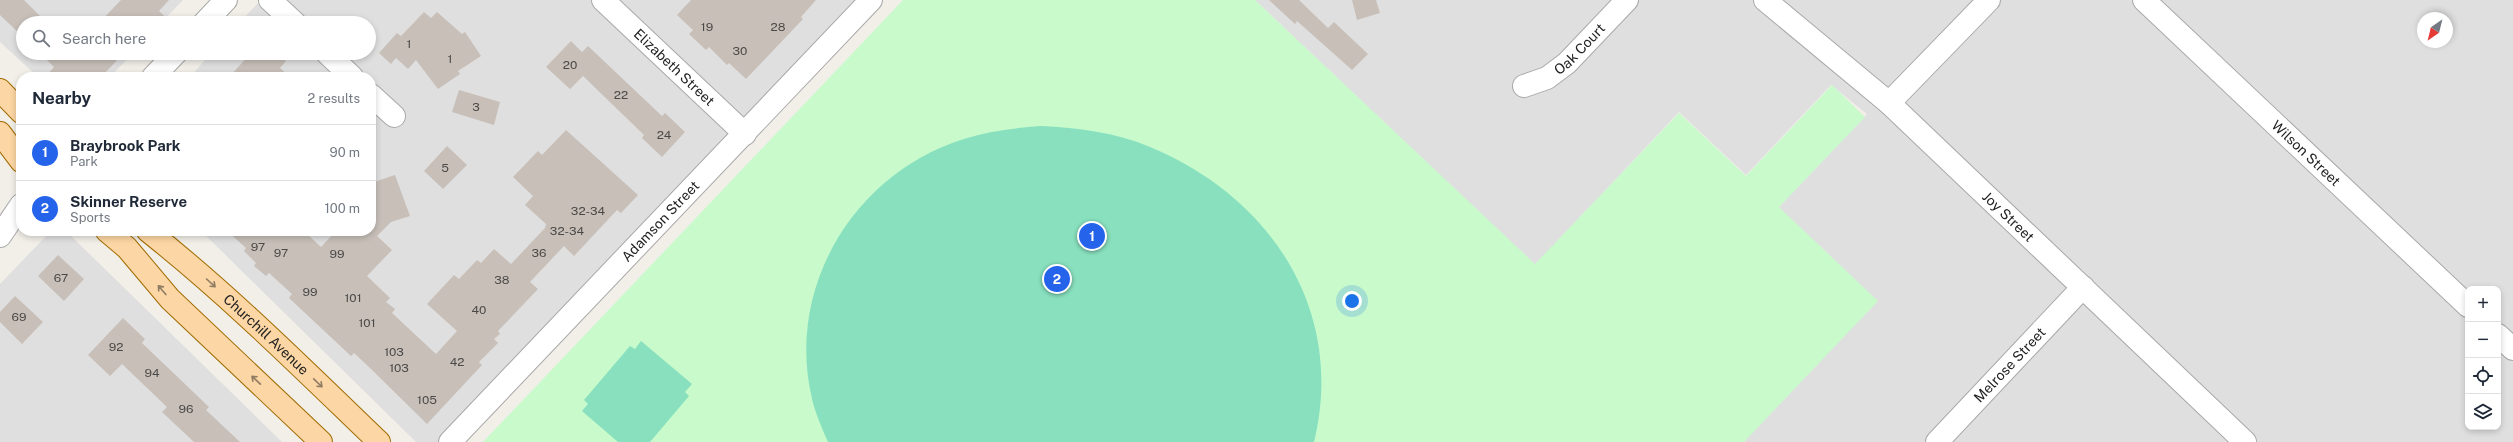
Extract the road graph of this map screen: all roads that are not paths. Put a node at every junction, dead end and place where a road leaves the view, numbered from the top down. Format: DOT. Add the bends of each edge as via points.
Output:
graph roads {
  1 [pos="226,0"];
  2 [pos="270,0"];
  3 [pos="603,0"];
  4 [pos="871,0"];
  5 [pos="1627,0"];
  6 [pos="1765,0"];
  7 [pos="1989,0"];
  8 [pos="2144,0"];
  9 [pos="211,16"];
  10 [pos="287,16"];
  11 [pos="169,60"];
  12 [pos="334,60"];
  13 [pos="158,72"];
  14 [pos="347,72"];
  15 [pos="1524,86"];
  16 [pos="0,90"];
  17 [pos="376,99"];
  18 [pos="1889,103"];
  19 [pos="16,107"];
  20 [pos="394,116"];
  21 [pos="0,133"];
  22 [pos="745,134"];
  23 [pos="16,154"];
  24 [pos="16,212"];
  25 [pos="16,228"];
  26 [pos="0,236"];
  27 [pos="113,236"];
  28 [pos="154,236"];
  29 [pos="0,242"];
  30 [pos="2083,287"];
  31 [pos="2465,303"];
  32 [pos="2501,338"];
  33 [pos="2513,349"];
  34 [pos="321,442"];
  35 [pos="379,442"];
  36 [pos="450,442"];
  37 [pos="1937,442"];
  38 [pos="2245,442"];
  1 -- 9 [label="street"];
  2 -- 10 [label="street"];
  3 -- 22 [label="street, Elizabeth Street"];
  4 -- 22 [label="street, Adamson Street"];
  5 -- 15 [label="street, Oak Court" via="1567,63 1547,78"];
  6 -- 18 [label="street, Joy Street"];
  7 -- 18 [label="street"];
  8 -- 31 [label="street, Wilson Street"];
  11 -- 13 [label="street"];
  12 -- 14 [label="street"];
  16 -- 19 [label="main road"];
  17 -- 20 [label="street"];
  18 -- 30 [label="street, Joy Street"];
  21 -- 23 [label="main road"];
  22 -- 36 [label="street, Adamson Street"];
  24 -- 26 [label="street"];
  25 -- 29 [label="street"];
  34 -- 27 [label="main road, one-way" via="170,299 127,248"];
  28 -- 35 [label="main road, Churchill Avenue, one-way" via="197,270"];
  30 -- 37 [label="street, Melrose Street"];
  30 -- 38 [label="street, Joy Street"];
  32 -- 33 [label="street"];
}
